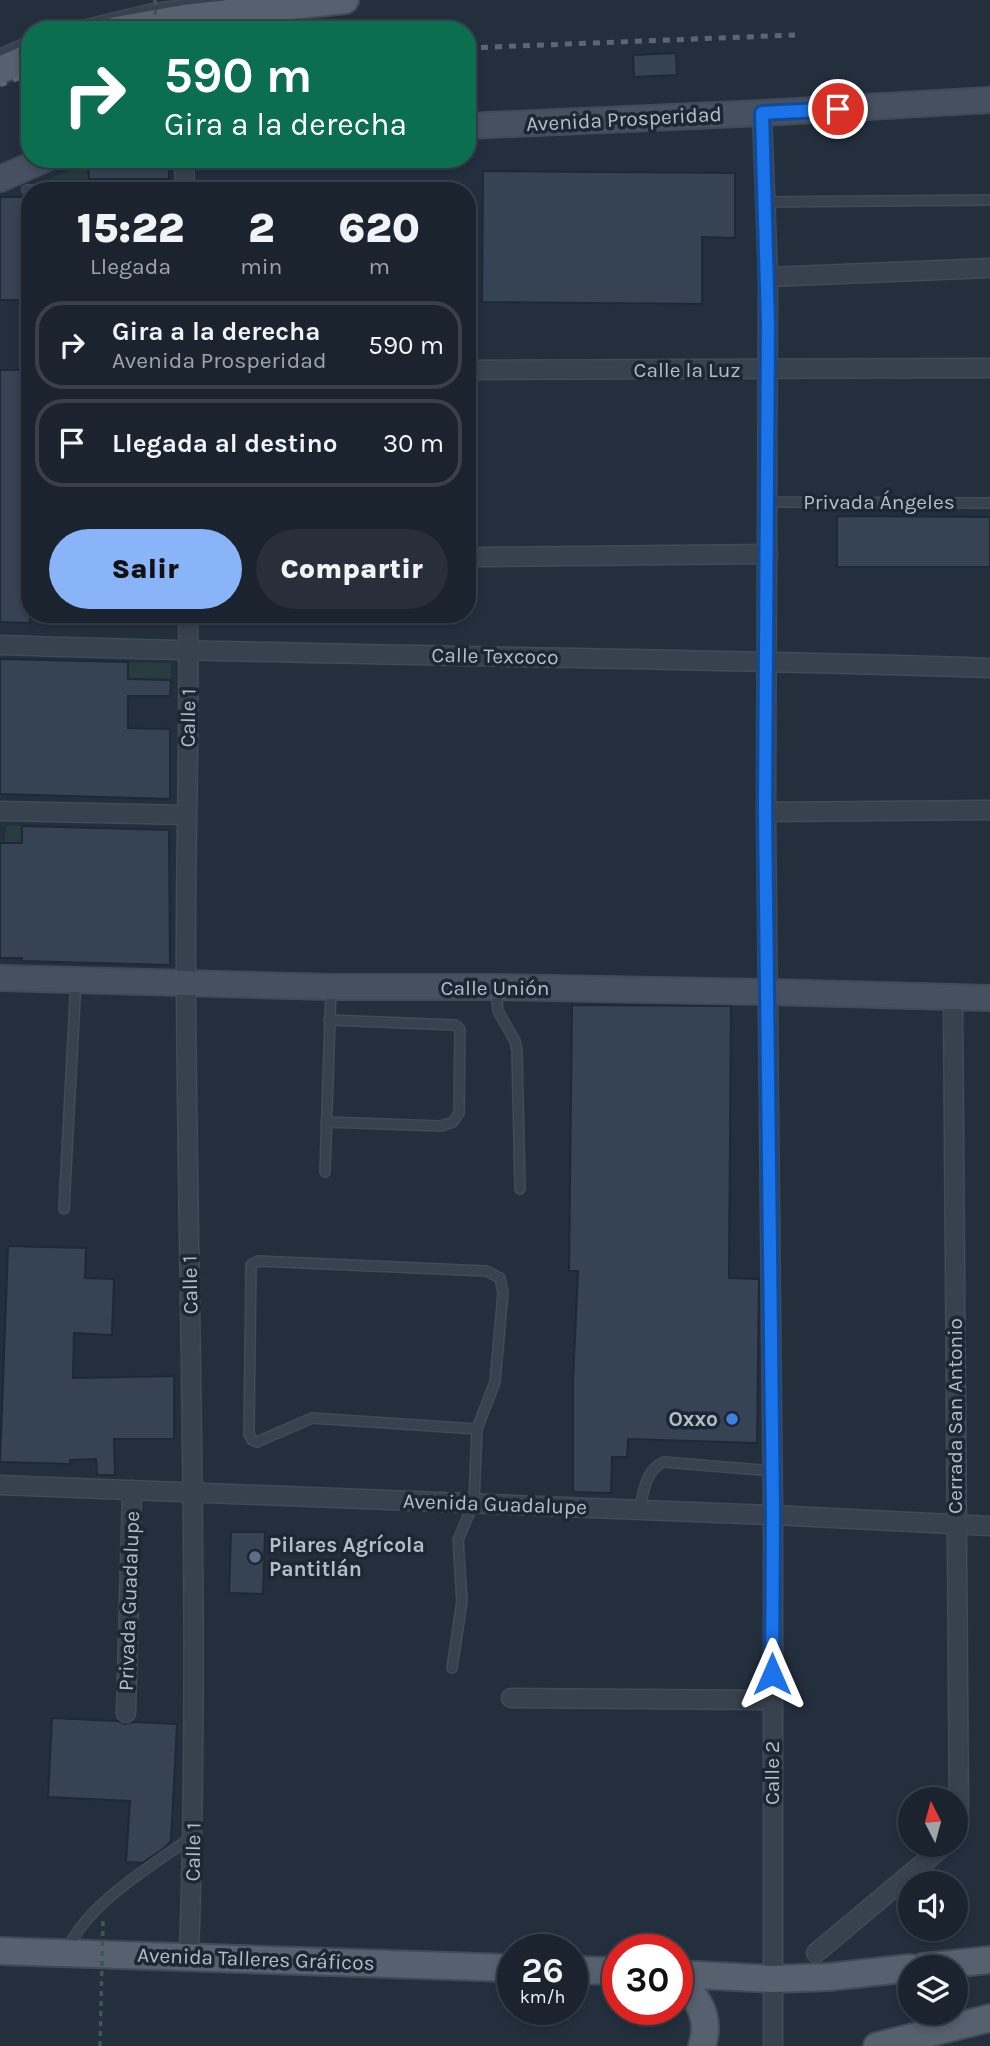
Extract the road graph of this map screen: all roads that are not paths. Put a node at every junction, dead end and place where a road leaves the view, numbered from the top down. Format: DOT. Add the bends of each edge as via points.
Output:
graph roads {
  1 [pos="220,0"];
  2 [pos="345,0"];
  3 [pos="101,21"];
  4 [pos="167,21"];
  5 [pos="21,45"];
  6 [pos="0,54"];
  7 [pos="21,61"];
  8 [pos="0,70"];
  9 [pos="990,100"];
  10 [pos="762,113"];
  11 [pos="476,126"];
  12 [pos="25,168"];
  13 [pos="0,179"];
  14 [pos="990,200"];
  15 [pos="764,202"];
  16 [pos="990,268"];
  17 [pos="768,277"];
  18 [pos="990,368"];
  19 [pos="476,370"];
  20 [pos="768,370"];
  21 [pos="769,502"];
  22 [pos="990,503"];
  23 [pos="768,554"];
  24 [pos="482,557"];
  25 [pos="188,623"];
  26 [pos="0,645"];
  27 [pos="188,651"];
  28 [pos="766,661"];
  29 [pos="990,668"];
  30 [pos="990,810"];
  31 [pos="0,811"];
  32 [pos="765,811"];
  33 [pos="187,815"];
  34 [pos="0,978"];
  35 [pos="76,980"];
  36 [pos="186,983"];
  37 [pos="331,987"];
  38 [pos="495,987"];
  39 [pos="768,992"];
  40 [pos="953,997"];
  41 [pos="990,998"];
  42 [pos="329,1020"];
  43 [pos="326,1122"];
  44 [pos="325,1172"];
  45 [pos="520,1189"];
  46 [pos="64,1209"];
  47 [pos="477,1429"];
  48 [pos="772,1471"];
  49 [pos="0,1485"];
  50 [pos="132,1490"];
  51 [pos="193,1491"];
  52 [pos="474,1502"];
  53 [pos="639,1510"];
  54 [pos="773,1515"];
  55 [pos="956,1524"];
  56 [pos="990,1526"];
  57 [pos="452,1668"];
  58 [pos="511,1698"];
  59 [pos="772,1700"];
  60 [pos="126,1713"];
  61 [pos="959,1787"];
  62 [pos="194,1836"];
  63 [pos="930,1857"];
  64 [pos="0,1951"];
  65 [pos="816,1953"];
  66 [pos="65,1954"];
  67 [pos="189,1956"];
  68 [pos="990,1959"];
  69 [pos="968,1962"];
  70 [pos="497,1967"];
  71 [pos="898,1969"];
  72 [pos="693,1975"];
  73 [pos="773,1979"];
  74 [pos="693,1993"];
  75 [pos="990,2018"];
  76 [pos="702,2046"];
  77 [pos="774,2046"];
  78 [pos="877,2046"];
  1 -- 3 [label="lane"];
  2 -- 4 [label="main road"];
  5 -- 6 [label="lane"];
  7 -- 8 [label="main road"];
  9 -- 10 [label="street, Avenida Prosperidad"];
  10 -- 11 [label="street, Avenida Prosperidad"];
  10 -- 15 [label="street, Calle 2"];
  12 -- 13 [label="street"];
  14 -- 15 [label="lane"];
  15 -- 17 [label="street, Calle 2"];
  16 -- 17 [label="street"];
  17 -- 20 [label="street, Calle 2"];
  18 -- 20 [label="street, Calle la Luz"];
  19 -- 20 [label="street, Calle la Luz"];
  20 -- 21 [label="street, Calle 2"];
  21 -- 22 [label="lane, Privada Ángeles"];
  21 -- 23 [label="street, Calle 2"];
  23 -- 24 [label="street"];
  23 -- 28 [label="street, Calle 2"];
  25 -- 27 [label="street, Calle 1"];
  26 -- 27 [label="street, Calle Texcoco"];
  27 -- 28 [label="street, Calle Texcoco"];
  27 -- 33 [label="street, Calle 1"];
  28 -- 29 [label="street, Calle Texcoco"];
  28 -- 32 [label="street, Calle 2"];
  30 -- 32 [label="street"];
  31 -- 33 [label="street"];
  32 -- 39 [label="street, Calle 2"];
  33 -- 36 [label="street, Calle 1"];
  34 -- 35 [label="street, Calle Unión"];
  35 -- 36 [label="street, Calle Unión"];
  35 -- 46 [label="lane"];
  36 -- 37 [label="street, Calle Unión"];
  36 -- 51 [label="street, Calle 1"];
  37 -- 38 [label="street, Calle Unión"];
  37 -- 42 [label="lane"];
  38 -- 39 [label="street, Calle Unión"];
  38 -- 45 [label="lane" via="498,1012 517,1051"];
  39 -- 40 [label="street, Calle Unión"];
  39 -- 48 [label="street, Calle 2"];
  40 -- 41 [label="street, Calle Unión"];
  40 -- 55 [label="street, Cerrada San Antonio"];
  42 -- 43 [label="lane"];
  42 -- 43 [label="lane" via="455,1025 460,1029 459,1113 453,1122 441,1126"];
  43 -- 44 [label="lane"];
  47 -- 47 [label="lane" via="312,1418 257,1442 252,1440 251,1265 258,1261 486,1271 500,1278 503,1293 495,1382"];
  47 -- 52 [label="lane"];
  48 -- 53 [label="lane" via="664,1462 649,1474"];
  48 -- 54 [label="street, Calle 2"];
  49 -- 50 [label="street, Avenida Guadalupe"];
  50 -- 51 [label="street, Avenida Guadalupe"];
  50 -- 60 [label="street, Privada Guadalupe"];
  51 -- 52 [label="street, Avenida Guadalupe"];
  51 -- 62 [label="street, Calle 1"];
  52 -- 53 [label="street, Avenida Guadalupe"];
  52 -- 57 [label="lane" via="458,1540 461,1601"];
  53 -- 54 [label="street, Avenida Guadalupe"];
  54 -- 55 [label="street, Avenida Guadalupe"];
  54 -- 59 [label="street, Calle 2"];
  55 -- 56 [label="street, Avenida Guadalupe"];
  55 -- 61 [label="street, Cerrada San Antonio"];
  58 -- 59 [label="street"];
  59 -- 73 [label="street, Calle 2"];
  62 -- 66 [label="lane" via="115,1892 73,1936"];
  62 -- 67 [label="street, Calle 1"];
  63 -- 65 [label="street"];
  64 -- 66 [label="main road, Avenida Talleres Gráficos"];
  66 -- 67 [label="main road, Avenida Talleres Gráficos"];
  67 -- 70 [label="main road, Avenida Talleres Gráficos"];
  68 -- 69 [label="main road"];
  71 -- 73 [label="main road"];
  72 -- 73 [label="main road"];
  73 -- 77 [label="street, Calle 2"];
  74 -- 76 [label="main road" via="705,2020"];
  75 -- 78 [label="main road"];
}
